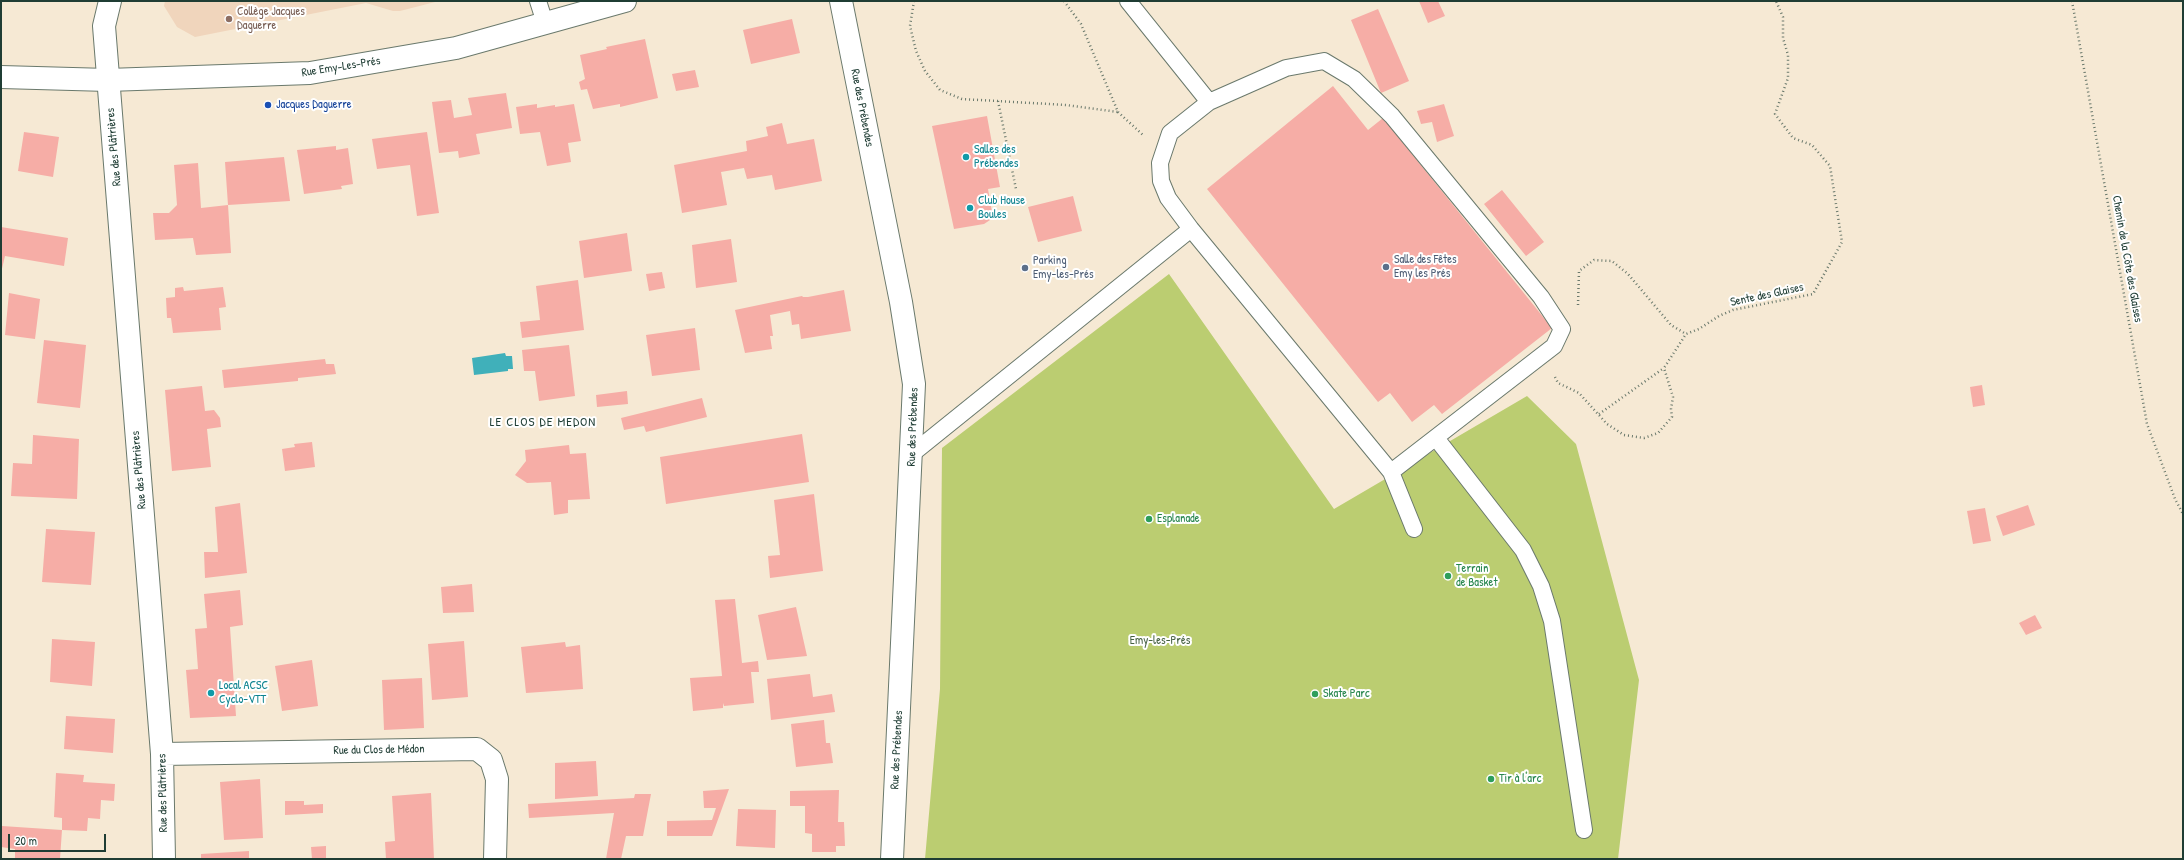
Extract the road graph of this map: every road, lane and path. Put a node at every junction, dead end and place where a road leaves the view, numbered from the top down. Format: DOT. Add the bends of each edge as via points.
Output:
graph roads {
  1 [pos="110,1"];
  2 [pos="538,1"];
  3 [pos="626,1"];
  4 [pos="840,1"];
  5 [pos="914,1"];
  6 [pos="1064,1"];
  7 [pos="1128,1"];
  8 [pos="1776,1"];
  9 [pos="2072,1"];
  10 [pos="545,22"];
  11 [pos="1,77"];
  12 [pos="108,80"];
  13 [pos="998,101"];
  14 [pos="1209,102"];
  15 [pos="1118,112"];
  16 [pos="1166,144"];
  17 [pos="1016,189"];
  18 [pos="1191,230"];
  19 [pos="1556,321"];
  20 [pos="1686,334"];
  21 [pos="1539,356"];
  22 [pos="1664,368"];
  23 [pos="1598,414"];
  24 [pos="1436,438"];
  25 [pos="913,453"];
  26 [pos="1391,472"];
  27 [pos="2183,514"];
  28 [pos="1414,529"];
  29 [pos="162,754"];
  30 [pos="1584,830"];
  31 [pos="164,859"];
  32 [pos="495,859"];
  33 [pos="892,859"];
  1 -- 12 [label="street, Rue des Plâtrières" via="104,26"];
  2 -- 10 [label="lane"];
  3 -- 10 [label="street, Rue Emy-Les-Prés"];
  4 -- 25 [label="street, Rue des Prébendes" via="901,302 914,384"];
  5 -- 13 [label="path" via="910,26 916,51 925,71 940,90 962,99"];
  6 -- 15 [label="path" via="1080,24"];
  7 -- 14 [label="lane"];
  8 -- 20 [label="path, Sente des Glaises" via="1783,17 1788,78 1775,114 1793,138 1812,145 1830,166 1842,242 1813,294 1733,310"];
  9 -- 27 [label="path, Chemin de la Côte des Glaises" via="2147,424"];
  10 -- 12 [label="street, Rue Emy-Les-Prés" via="456,48 310,73"];
  11 -- 12 [label="street, Rue Emy-Les-Prés"];
  12 -- 29 [label="street, Rue des Plâtrières"];
  13 -- 15 [label="path" via="1066,105"];
  13 -- 17 [label="path"];
  14 -- 16 [label="lane" via="1170,133"];
  14 -- 19 [label="lane" via="1286,68 1324,61 1354,79 1397,122 1541,297"];
  15 -- 16 [label="path" via="1143,135"];
  16 -- 18 [label="lane" via="1160,163 1161,181 1168,198"];
  18 -- 25 [label="lane"];
  18 -- 26 [label="lane"];
  19 -- 20 [label="path" via="1571,316 1579,303 1578,271 1594,260 1612,261 1628,274 1671,325"];
  19 -- 21 [label="lane" via="1562,329 1554,346"];
  20 -- 22 [label="path"];
  21 -- 23 [label="path" via="1558,383 1579,393"];
  21 -- 24 [label="lane"];
  22 -- 23 [label="path"];
  22 -- 23 [label="path" via="1673,398 1672,417 1658,433 1644,438 1624,435 1607,424"];
  24 -- 26 [label="lane"];
  24 -- 30 [label="lane" via="1523,550 1541,586 1552,621"];
  25 -- 33 [label="street, Rue des Prébendes"];
  26 -- 28 [label="lane"];
  29 -- 31 [label="street, Rue des Plâtrières"];
  29 -- 32 [label="street, Rue du Clos de Médon" via="477,749 491,760 496,779"];
}
